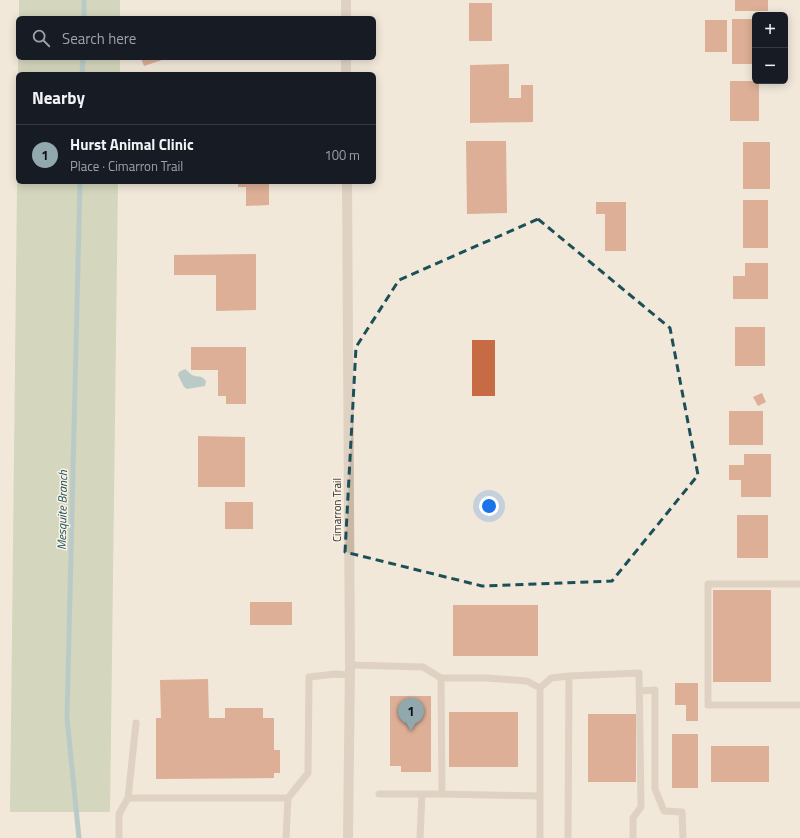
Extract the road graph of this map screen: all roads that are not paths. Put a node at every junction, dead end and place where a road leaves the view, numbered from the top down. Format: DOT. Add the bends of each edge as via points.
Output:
graph roads {
  1 [pos="346,0"];
  2 [pos="346,16"];
  3 [pos="346,60"];
  4 [pos="346,72"];
  5 [pos="347,184"];
  6 [pos="800,584"];
  7 [pos="350,670"];
  8 [pos="569,676"];
  9 [pos="441,678"];
  10 [pos="540,688"];
  11 [pos="640,691"];
  12 [pos="800,705"];
  13 [pos="136,723"];
  14 [pos="379,794"];
  15 [pos="422,794"];
  16 [pos="442,794"];
  17 [pos="540,796"];
  18 [pos="128,798"];
  19 [pos="288,798"];
  20 [pos="119,838"];
  21 [pos="286,838"];
  22 [pos="348,838"];
  23 [pos="420,838"];
  24 [pos="540,838"];
  25 [pos="568,838"];
  26 [pos="633,838"];
  27 [pos="683,838"];
  1 -- 2 [label="street"];
  3 -- 4 [label="street"];
  5 -- 7 [label="street, Cimarron Trail"];
  6 -- 12 [label="lane" via="708,584 708,705"];
  7 -- 9 [label="lane" via="423,667"];
  7 -- 19 [label="lane" via="309,677 308,773"];
  7 -- 22 [label="street, Cimarron Trail"];
  8 -- 10 [label="lane" via="551,678"];
  8 -- 11 [label="lane" via="639,673"];
  8 -- 25 [label="lane"];
  9 -- 10 [label="lane" via="527,681"];
  9 -- 16 [label="lane"];
  10 -- 17 [label="lane"];
  11 -- 26 [label="lane" via="641,807 633,818"];
  11 -- 27 [label="lane" via="655,690 655,789 664,811 682,812"];
  13 -- 18 [label="lane"];
  14 -- 15 [label="lane"];
  15 -- 16 [label="lane"];
  15 -- 23 [label="lane"];
  16 -- 17 [label="lane"];
  17 -- 24 [label="lane"];
  18 -- 19 [label="lane"];
  18 -- 20 [label="lane" via="119,814"];
  19 -- 21 [label="lane"];
}
